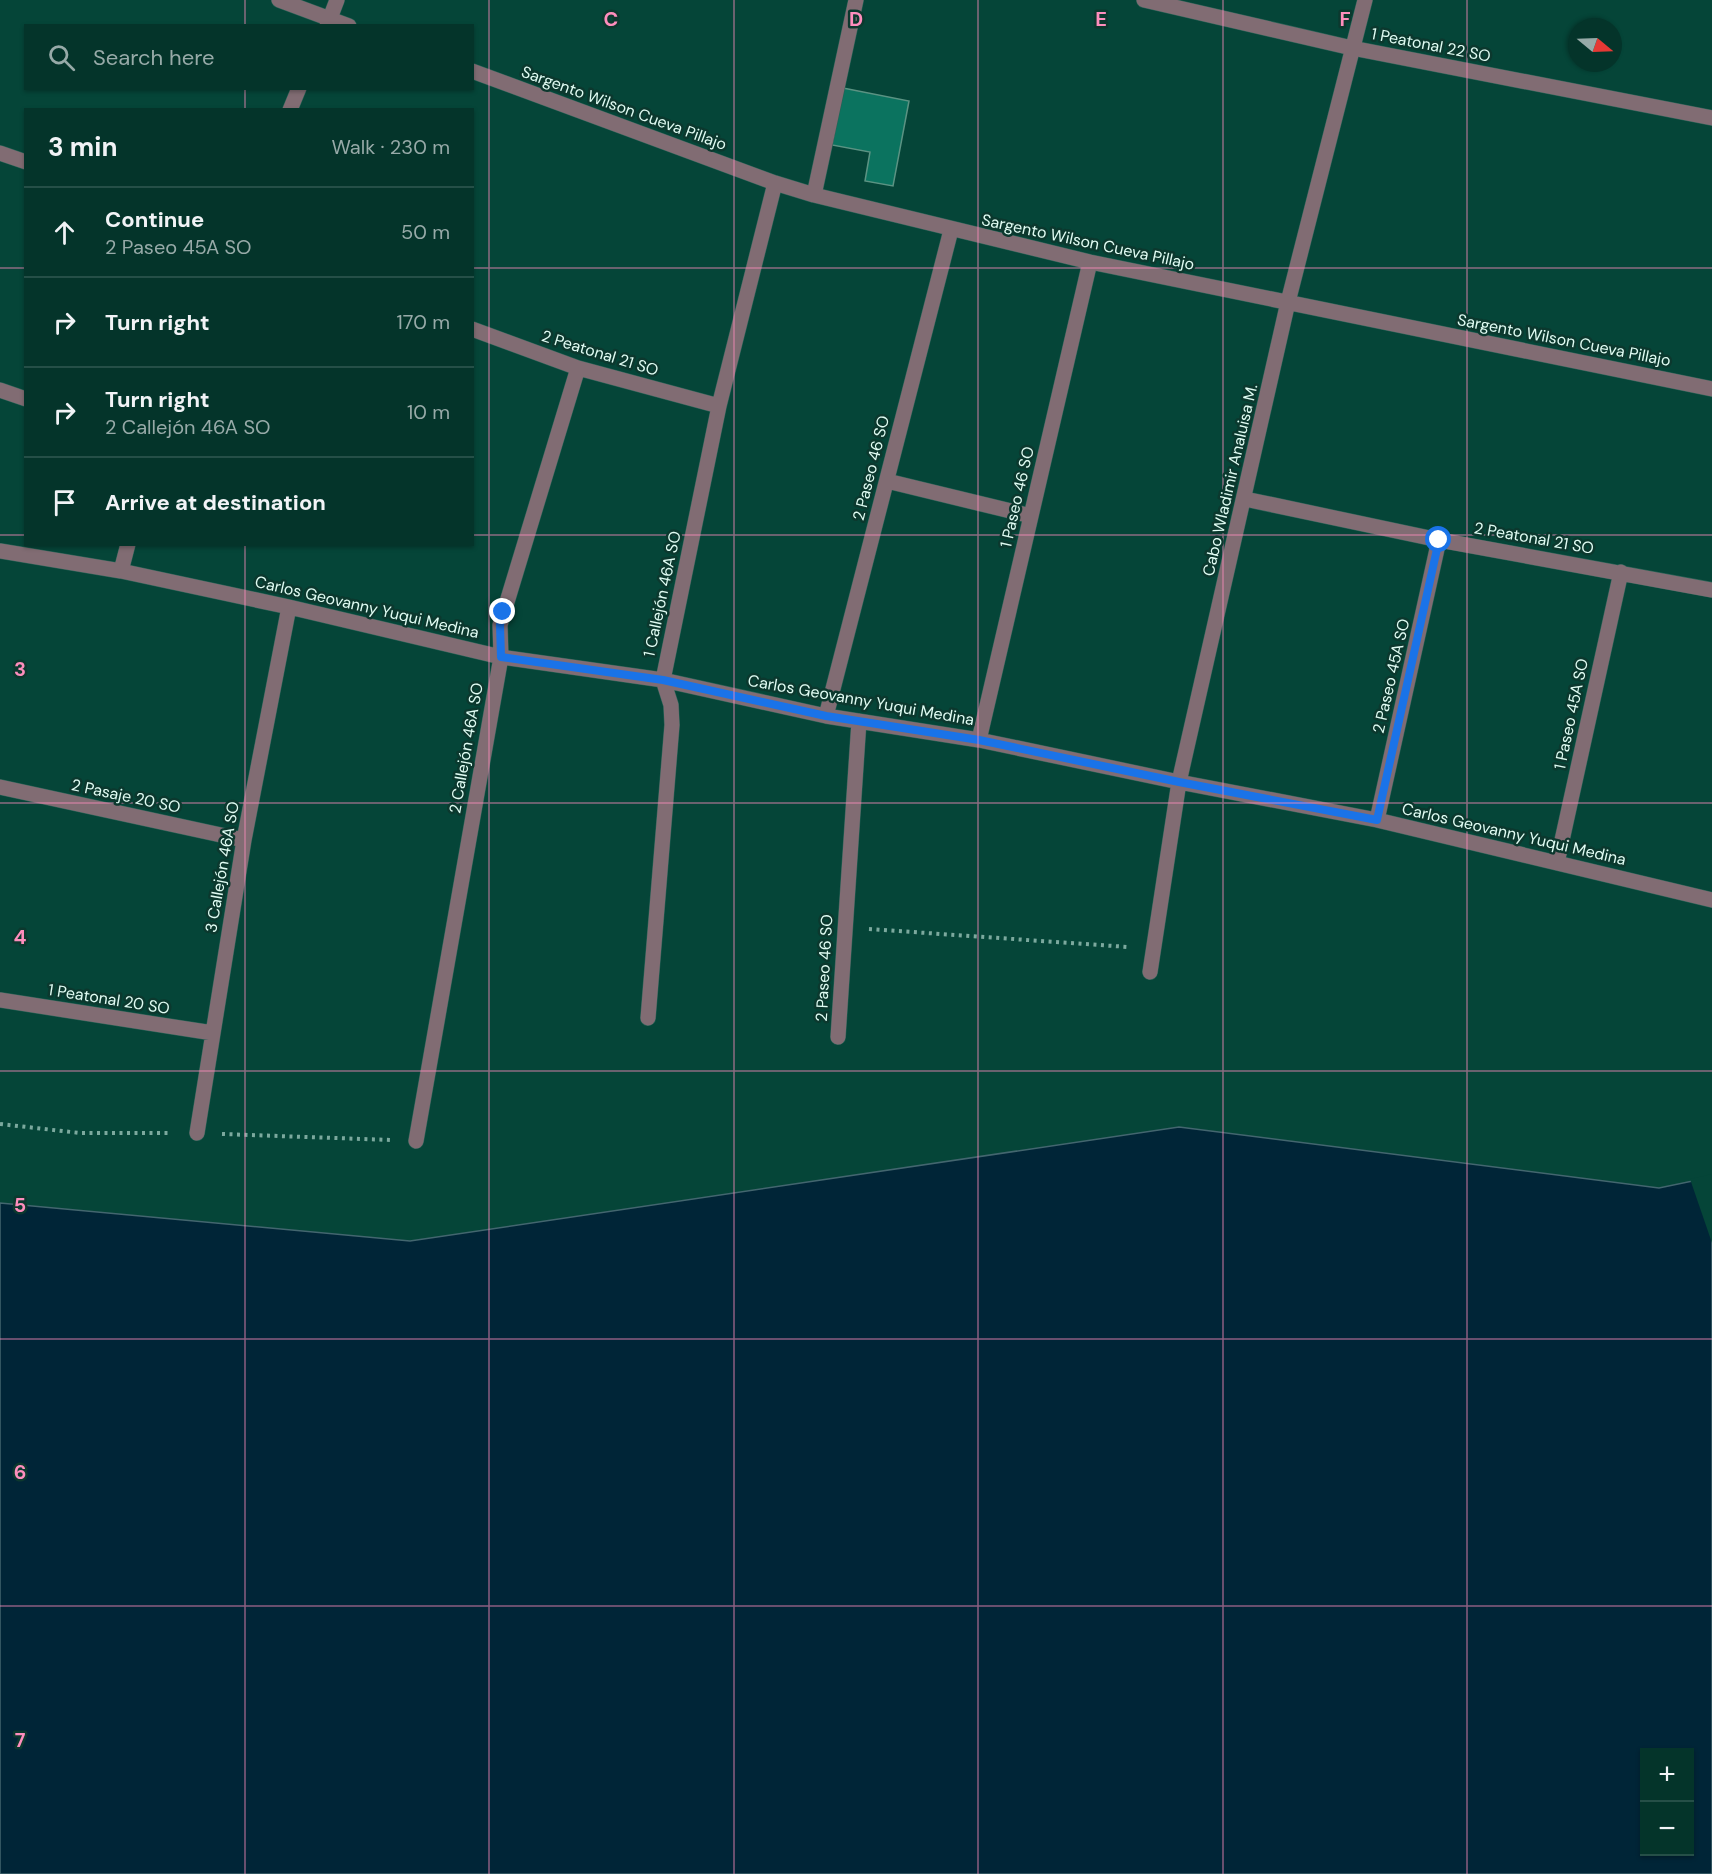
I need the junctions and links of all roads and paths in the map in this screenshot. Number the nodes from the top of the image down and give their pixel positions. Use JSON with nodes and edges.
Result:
{"nodes":[{"id":1,"x":279,"y":0,"type":"edge"},
{"id":2,"x":337,"y":0,"type":"edge"},
{"id":3,"x":856,"y":0,"type":"edge"},
{"id":4,"x":1144,"y":0,"type":"edge"},
{"id":5,"x":1365,"y":0,"type":"edge"},
{"id":6,"x":328,"y":22,"type":"edge"},
{"id":7,"x":1352,"y":48,"type":"junction"},
{"id":8,"x":474,"y":72,"type":"edge"},
{"id":9,"x":298,"y":90,"type":"edge"},
{"id":10,"x":291,"y":108,"type":"edge"},
{"id":11,"x":1712,"y":118,"type":"edge"},
{"id":12,"x":0,"y":153,"type":"edge"},
{"id":13,"x":24,"y":161,"type":"edge"},
{"id":14,"x":775,"y":183,"type":"junction"},
{"id":15,"x":814,"y":195,"type":"junction"},
{"id":16,"x":951,"y":230,"type":"junction"},
{"id":17,"x":1090,"y":262,"type":"junction"},
{"id":18,"x":1288,"y":302,"type":"junction"},
{"id":19,"x":474,"y":330,"type":"edge"},
{"id":20,"x":578,"y":368,"type":"junction"},
{"id":21,"x":1712,"y":389,"type":"edge"},
{"id":22,"x":0,"y":390,"type":"edge"},
{"id":23,"x":24,"y":398,"type":"edge"},
{"id":24,"x":719,"y":406,"type":"junction"},
{"id":25,"x":887,"y":481,"type":"junction"},
{"id":26,"x":1245,"y":499,"type":"junction"},
{"id":27,"x":1031,"y":516,"type":"junction"},
{"id":28,"x":1439,"y":540,"type":"junction"},
{"id":29,"x":128,"y":546,"type":"edge"},
{"id":30,"x":0,"y":551,"type":"edge"},
{"id":31,"x":122,"y":571,"type":"junction"},
{"id":32,"x":1621,"y":572,"type":"junction"},
{"id":33,"x":1712,"y":590,"type":"edge"},
{"id":34,"x":290,"y":607,"type":"junction"},
{"id":35,"x":501,"y":657,"type":"junction"},
{"id":36,"x":663,"y":680,"type":"junction"},
{"id":37,"x":826,"y":716,"type":"junction"},
{"id":38,"x":859,"y":721,"type":"junction"},
{"id":39,"x":979,"y":740,"type":"junction"},
{"id":40,"x":1179,"y":782,"type":"junction"},
{"id":41,"x":0,"y":787,"type":"edge"},
{"id":42,"x":1377,"y":820,"type":"junction"},
{"id":43,"x":244,"y":840,"type":"junction"},
{"id":44,"x":1557,"y":863,"type":"junction"},
{"id":45,"x":1712,"y":900,"type":"edge"},
{"id":46,"x":844,"y":928,"type":"junction"},
{"id":47,"x":1153,"y":949,"type":"junction"},
{"id":48,"x":1150,"y":972,"type":"dead end"},
{"id":49,"x":0,"y":1000,"type":"edge"},
{"id":50,"x":648,"y":1018,"type":"dead end"},
{"id":51,"x":213,"y":1033,"type":"junction"},
{"id":52,"x":838,"y":1037,"type":"dead end"},
{"id":53,"x":197,"y":1133,"type":"dead end"},
{"id":54,"x":416,"y":1141,"type":"dead end"}],
"edges":[{"from":1,"to":6,"type":"street"},
{"from":2,"to":6,"type":"street"},
{"from":3,"to":15,"type":"street"},
{"from":4,"to":7,"type":"street","name":"1 Peatonal 22 SO"},
{"from":5,"to":7,"type":"street","name":"Cabo Wladimir Analuisa M."},
{"from":7,"to":11,"type":"street","name":"1 Peatonal 22 SO"},
{"from":7,"to":18,"type":"street","name":"Cabo Wladimir Analuisa M."},
{"from":8,"to":14,"type":"street","name":"Sargento Wilson Cueva Pillajo"},
{"from":9,"to":10,"type":"street"},
{"from":12,"to":13,"type":"street"},
{"from":14,"to":15,"type":"street","name":"Sargento Wilson Cueva Pillajo"},
{"from":14,"to":24,"type":"street","name":"1 Callejón 46A SO"},
{"from":15,"to":16,"type":"street","name":"Sargento Wilson Cueva Pillajo"},
{"from":16,"to":17,"type":"street","name":"Sargento Wilson Cueva Pillajo"},
{"from":16,"to":25,"type":"street","name":"2 Paseo 46 SO"},
{"from":17,"to":18,"type":"street","name":"Sargento Wilson Cueva Pillajo"},
{"from":17,"to":27,"type":"street","name":"1 Paseo 46 SO"},
{"from":18,"to":21,"type":"street","name":"Sargento Wilson Cueva Pillajo"},
{"from":18,"to":26,"type":"street","name":"Cabo Wladimir Analuisa M."},
{"from":19,"to":20,"type":"street","name":"2 Peatonal 21 SO"},
{"from":20,"to":24,"type":"street","name":"2 Peatonal 21 SO"},
{"from":20,"to":35,"type":"street","name":"2 Callejón 46A SO"},
{"from":22,"to":23,"type":"street"},
{"from":24,"to":36,"type":"street","name":"1 Callejón 46A SO"},
{"from":25,"to":27,"type":"street"},
{"from":25,"to":37,"type":"street","name":"2 Paseo 46 SO"},
{"from":26,"to":28,"type":"street","name":"2 Peatonal 21 SO"},
{"from":26,"to":40,"type":"street","name":"Cabo Wladimir Analuisa M."},
{"from":27,"to":39,"type":"street","name":"1 Paseo 46 SO"},
{"from":28,"to":32,"type":"street","name":"2 Peatonal 21 SO"},
{"from":28,"to":42,"type":"street","name":"2 Paseo 45A SO"},
{"from":29,"to":31,"type":"street"},
{"from":30,"to":31,"type":"street","name":"Carlos Geovanny Yuqui Medina"},
{"from":31,"to":34,"type":"street","name":"Carlos Geovanny Yuqui Medina"},
{"from":32,"to":33,"type":"street","name":"2 Peatonal 21 SO"},
{"from":32,"to":44,"type":"street","name":"1 Paseo 45A SO"},
{"from":34,"to":35,"type":"street","name":"Carlos Geovanny Yuqui Medina"},
{"from":34,"to":43,"type":"street","name":"3 Callejón 46A SO"},
{"from":35,"to":36,"type":"street","name":"Carlos Geovanny Yuqui Medina"},
{"from":35,"to":54,"type":"street","name":"2 Callejón 46A SO"},
{"from":36,"to":37,"type":"street","name":"Carlos Geovanny Yuqui Medina"},
{"from":36,"to":50,"type":"street","name":"1 Callejón 46A SO"},
{"from":37,"to":38,"type":"street","name":"Carlos Geovanny Yuqui Medina"},
{"from":38,"to":39,"type":"street","name":"Carlos Geovanny Yuqui Medina"},
{"from":38,"to":46,"type":"street","name":"2 Paseo 46 SO"},
{"from":39,"to":40,"type":"street","name":"Carlos Geovanny Yuqui Medina"},
{"from":40,"to":42,"type":"street","name":"Carlos Geovanny Yuqui Medina"},
{"from":40,"to":47,"type":"street","name":"Cabo Wladimir Analuisa M."},
{"from":41,"to":43,"type":"street","name":"2 Pasaje 20 SO"},
{"from":42,"to":44,"type":"street","name":"Carlos Geovanny Yuqui Medina"},
{"from":43,"to":51,"type":"street","name":"3 Callejón 46A SO"},
{"from":44,"to":45,"type":"street","name":"Carlos Geovanny Yuqui Medina"},
{"from":46,"to":47,"type":"path"},
{"from":46,"to":52,"type":"street","name":"2 Paseo 46 SO"},
{"from":47,"to":48,"type":"street","name":"Cabo Wladimir Analuisa M."},
{"from":49,"to":51,"type":"street","name":"1 Peatonal 20 SO"},
{"from":51,"to":53,"type":"street","name":"3 Callejón 46A SO"}]}
